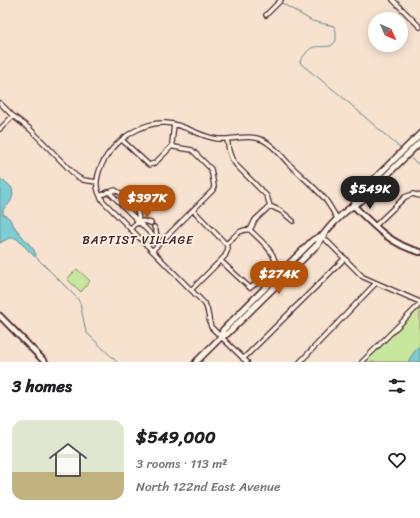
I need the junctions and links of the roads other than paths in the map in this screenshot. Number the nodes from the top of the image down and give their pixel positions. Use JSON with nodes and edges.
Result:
{"nodes":[{"id":1,"x":281,"y":0,"type":"edge"},
{"id":2,"x":393,"y":0,"type":"edge"},
{"id":3,"x":266,"y":15,"type":"dead end"},
{"id":4,"x":420,"y":27,"type":"edge"},
{"id":5,"x":0,"y":103,"type":"edge"},
{"id":6,"x":13,"y":116,"type":"junction"},
{"id":7,"x":174,"y":124,"type":"junction"},
{"id":8,"x":0,"y":129,"type":"edge"},
{"id":9,"x":420,"y":134,"type":"edge"},
{"id":10,"x":227,"y":139,"type":"junction"},
{"id":11,"x":122,"y":140,"type":"junction"},
{"id":12,"x":420,"y":142,"type":"edge"},
{"id":13,"x":173,"y":145,"type":"junction"},
{"id":14,"x":97,"y":182,"type":"junction"},
{"id":15,"x":108,"y":192,"type":"junction"},
{"id":16,"x":122,"y":194,"type":"dead end"},
{"id":17,"x":100,"y":196,"type":"junction"},
{"id":18,"x":420,"y":196,"type":"edge"},
{"id":19,"x":126,"y":198,"type":"dead end"},
{"id":20,"x":353,"y":205,"type":"junction"},
{"id":21,"x":270,"y":206,"type":"junction"},
{"id":22,"x":193,"y":210,"type":"junction"},
{"id":23,"x":338,"y":220,"type":"junction"},
{"id":24,"x":293,"y":221,"type":"dead end"},
{"id":25,"x":138,"y":223,"type":"junction"},
{"id":26,"x":151,"y":224,"type":"dead end"},
{"id":27,"x":375,"y":226,"type":"junction"},
{"id":28,"x":154,"y":227,"type":"dead end"},
{"id":29,"x":130,"y":229,"type":"junction"},
{"id":30,"x":250,"y":230,"type":"junction"},
{"id":31,"x":322,"y":236,"type":"junction"},
{"id":32,"x":156,"y":239,"type":"junction"},
{"id":33,"x":160,"y":243,"type":"junction"},
{"id":34,"x":226,"y":244,"type":"junction"},
{"id":35,"x":152,"y":251,"type":"junction"},
{"id":36,"x":420,"y":252,"type":"edge"},
{"id":37,"x":344,"y":258,"type":"junction"},
{"id":38,"x":221,"y":261,"type":"junction"},
{"id":39,"x":376,"y":283,"type":"junction"},
{"id":40,"x":191,"y":290,"type":"junction"},
{"id":41,"x":420,"y":303,"type":"edge"},
{"id":42,"x":0,"y":316,"type":"edge"},
{"id":43,"x":221,"y":336,"type":"junction"},
{"id":44,"x":243,"y":359,"type":"junction"},
{"id":45,"x":45,"y":362,"type":"edge"},
{"id":46,"x":196,"y":362,"type":"edge"},
{"id":47,"x":246,"y":362,"type":"edge"},
{"id":48,"x":300,"y":362,"type":"edge"},
{"id":49,"x":362,"y":362,"type":"edge"}],
"edges":[{"from":1,"to":3,"type":"street"},
{"from":2,"to":4,"type":"street"},
{"from":5,"to":6,"type":"street"},
{"from":6,"to":8,"type":"street"},
{"from":6,"to":14,"type":"street"},
{"from":7,"to":10,"type":"street"},
{"from":7,"to":11,"type":"street"},
{"from":7,"to":13,"type":"street"},
{"from":9,"to":20,"type":"main road"},
{"from":10,"to":21,"type":"street"},
{"from":10,"to":23,"type":"street"},
{"from":11,"to":13,"type":"street"},
{"from":11,"to":14,"type":"street"},
{"from":12,"to":20,"type":"main road"},
{"from":13,"to":22,"type":"street"},
{"from":14,"to":17,"type":"street"},
{"from":15,"to":16,"type":"street"},
{"from":15,"to":17,"type":"street"},
{"from":15,"to":25,"type":"street"},
{"from":17,"to":29,"type":"street"},
{"from":18,"to":27,"type":"street"},
{"from":19,"to":25,"type":"street"},
{"from":20,"to":23,"type":"main road"},
{"from":20,"to":27,"type":"street"},
{"from":21,"to":24,"type":"street"},
{"from":21,"to":30,"type":"street"},
{"from":22,"to":33,"type":"street"},
{"from":22,"to":34,"type":"street"},
{"from":23,"to":31,"type":"main road"},
{"from":25,"to":26,"type":"street"},
{"from":25,"to":29,"type":"street"},
{"from":25,"to":32,"type":"street"},
{"from":27,"to":36,"type":"street"},
{"from":28,"to":32,"type":"street"},
{"from":29,"to":35,"type":"street"},
{"from":30,"to":34,"type":"street"},
{"from":30,"to":38,"type":"street"},
{"from":31,"to":37,"type":"street"},
{"from":31,"to":43,"type":"main road"},
{"from":32,"to":33,"type":"street"},
{"from":33,"to":35,"type":"street"},
{"from":34,"to":38,"type":"street"},
{"from":35,"to":40,"type":"street"},
{"from":37,"to":39,"type":"street"},
{"from":37,"to":44,"type":"street"},
{"from":38,"to":40,"type":"street"},
{"from":39,"to":41,"type":"street"},
{"from":39,"to":48,"type":"street"},
{"from":40,"to":43,"type":"street"},
{"from":41,"to":49,"type":"street"},
{"from":42,"to":45,"type":"street"},
{"from":43,"to":44,"type":"street"},
{"from":43,"to":46,"type":"main road"},
{"from":44,"to":47,"type":"street"}]}
